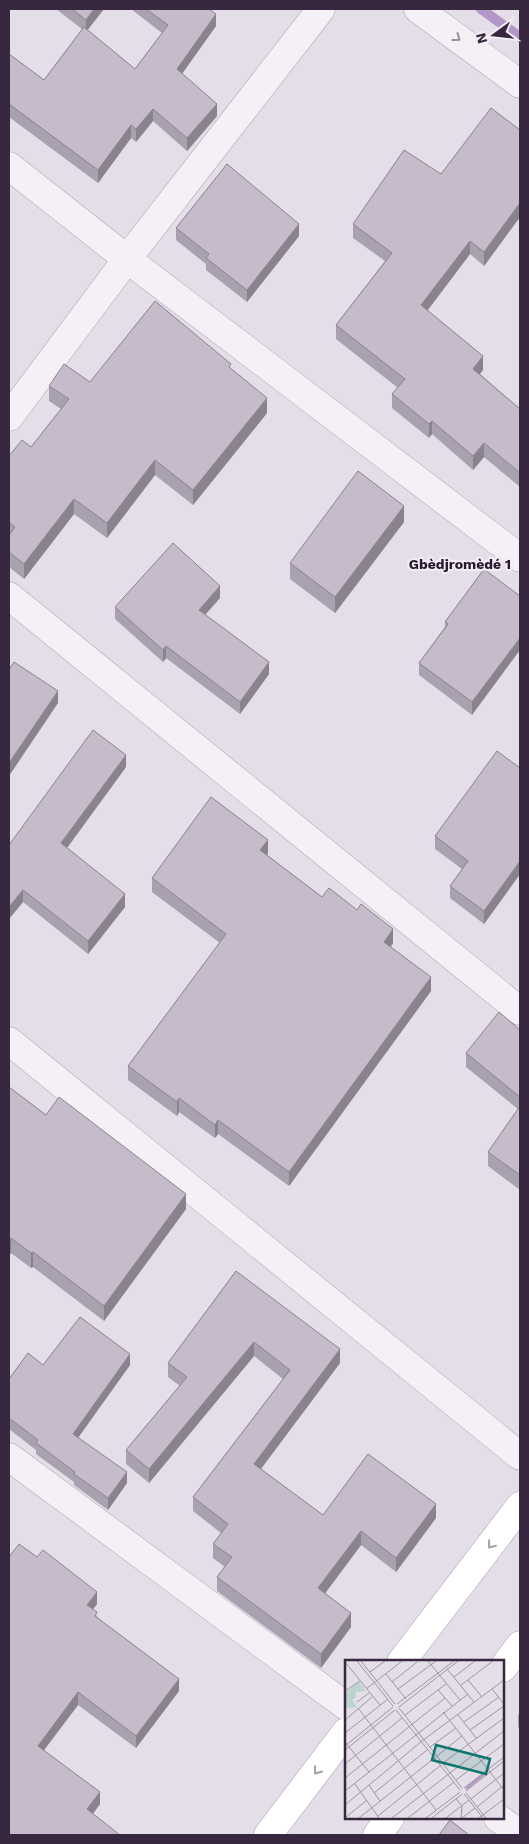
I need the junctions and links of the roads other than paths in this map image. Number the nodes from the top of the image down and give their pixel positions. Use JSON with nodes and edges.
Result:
{"nodes":[{"id":1,"x":321,"y":9,"type":"edge"},
{"id":2,"x":418,"y":9,"type":"edge"},
{"id":3,"x":520,"y":84,"type":"edge"},
{"id":4,"x":9,"y":166,"type":"edge"},
{"id":5,"x":127,"y":259,"type":"junction"},
{"id":6,"x":9,"y":416,"type":"edge"},
{"id":7,"x":520,"y":558,"type":"edge"},
{"id":8,"x":9,"y":596,"type":"edge"},
{"id":9,"x":520,"y":1010,"type":"edge"},
{"id":10,"x":9,"y":1041,"type":"edge"},
{"id":11,"x":520,"y":1456,"type":"edge"},
{"id":12,"x":9,"y":1457,"type":"edge"},
{"id":13,"x":520,"y":1506,"type":"edge"},
{"id":14,"x":520,"y":1645,"type":"edge"},
{"id":15,"x":403,"y":1660,"type":"edge"},
{"id":16,"x":504,"y":1667,"type":"edge"},
{"id":17,"x":345,"y":1705,"type":"edge"},
{"id":18,"x":345,"y":1733,"type":"edge"},
{"id":19,"x":389,"y":1819,"type":"edge"},
{"id":20,"x":499,"y":1819,"type":"edge"},
{"id":21,"x":520,"y":1834,"type":"edge"},
{"id":22,"x":268,"y":1835,"type":"edge"},
{"id":23,"x":377,"y":1835,"type":"edge"}],
"edges":[{"from":1,"to":5,"type":"street"},
{"from":2,"to":3,"type":"street","one_way":true},
{"from":4,"to":5,"type":"street"},
{"from":5,"to":6,"type":"street"},
{"from":5,"to":7,"type":"street"},
{"from":8,"to":9,"type":"street"},
{"from":10,"to":11,"type":"street"},
{"from":12,"to":17,"type":"street"},
{"from":13,"to":15,"type":"main road","one_way":true},
{"from":14,"to":16,"type":"main road"},
{"from":18,"to":22,"type":"main road","one_way":true},
{"from":19,"to":23,"type":"main road"},
{"from":20,"to":21,"type":"street"}]}
